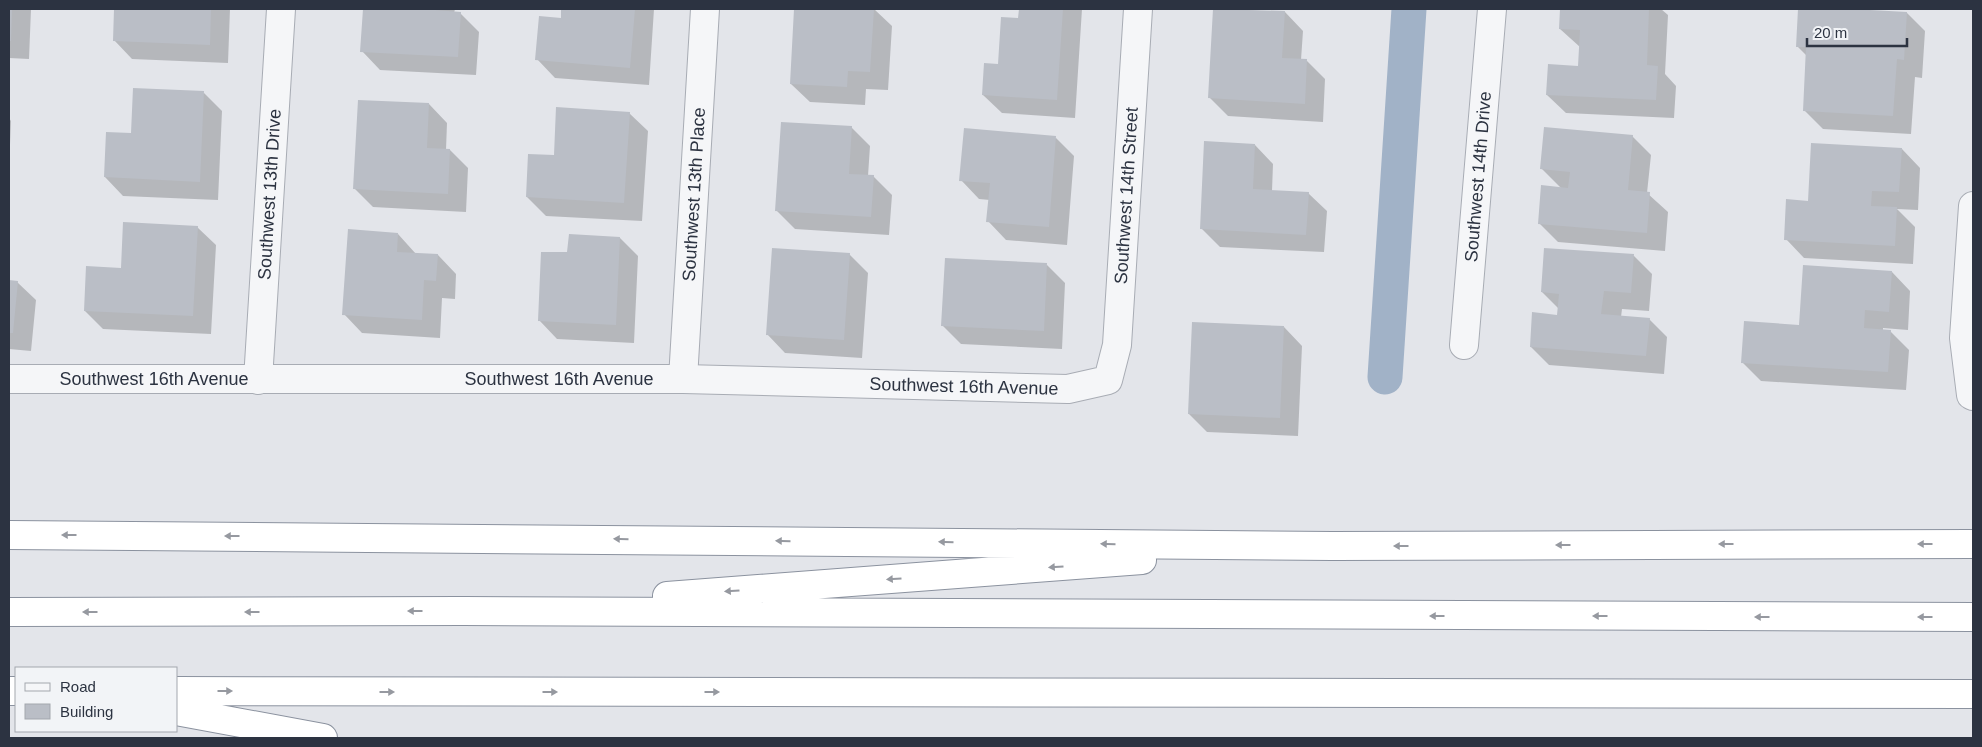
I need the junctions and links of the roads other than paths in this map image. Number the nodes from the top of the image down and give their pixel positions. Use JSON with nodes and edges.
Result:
{"nodes":[{"id":1,"x":281,"y":9,"type":"edge"},
{"id":2,"x":705,"y":9,"type":"edge"},
{"id":3,"x":1138,"y":9,"type":"edge"},
{"id":4,"x":1492,"y":9,"type":"edge"},
{"id":5,"x":1973,"y":206,"type":"edge"},
{"id":6,"x":1464,"y":345,"type":"dead end"},
{"id":7,"x":682,"y":379,"type":"junction"},
{"id":8,"x":9,"y":380,"type":"edge"},
{"id":9,"x":258,"y":380,"type":"junction"},
{"id":10,"x":1108,"y":380,"type":"joint"},
{"id":11,"x":1972,"y":395,"type":"edge"},
{"id":12,"x":9,"y":535,"type":"edge"},
{"id":13,"x":1973,"y":544,"type":"edge"},
{"id":14,"x":1332,"y":546,"type":"junction"},
{"id":15,"x":463,"y":611,"type":"junction"},
{"id":16,"x":9,"y":612,"type":"edge"},
{"id":17,"x":1973,"y":617,"type":"edge"},
{"id":18,"x":178,"y":691,"type":"edge"},
{"id":19,"x":1973,"y":694,"type":"edge"},
{"id":20,"x":178,"y":711,"type":"edge"},
{"id":21,"x":323,"y":738,"type":"edge"}],
"edges":[{"from":1,"to":9,"type":"street","name":"Southwest 13th Drive"},
{"from":2,"to":7,"type":"street","name":"Southwest 13th Place"},
{"from":3,"to":10,"type":"street","name":"Southwest 14th Street"},
{"from":4,"to":6,"type":"street","name":"Southwest 14th Drive"},
{"from":5,"to":11,"type":"street"},
{"from":7,"to":9,"type":"street","name":"Southwest 16th Avenue"},
{"from":7,"to":10,"type":"street","name":"Southwest 16th Avenue"},
{"from":8,"to":9,"type":"street","name":"Southwest 16th Avenue"},
{"from":14,"to":12,"type":"highway","one_way":true},
{"from":13,"to":14,"type":"highway","one_way":true},
{"from":14,"to":15,"type":"highway","one_way":true},
{"from":15,"to":16,"type":"highway","one_way":true},
{"from":17,"to":15,"type":"highway","one_way":true},
{"from":18,"to":19,"type":"highway","one_way":true},
{"from":20,"to":21,"type":"highway"}]}
